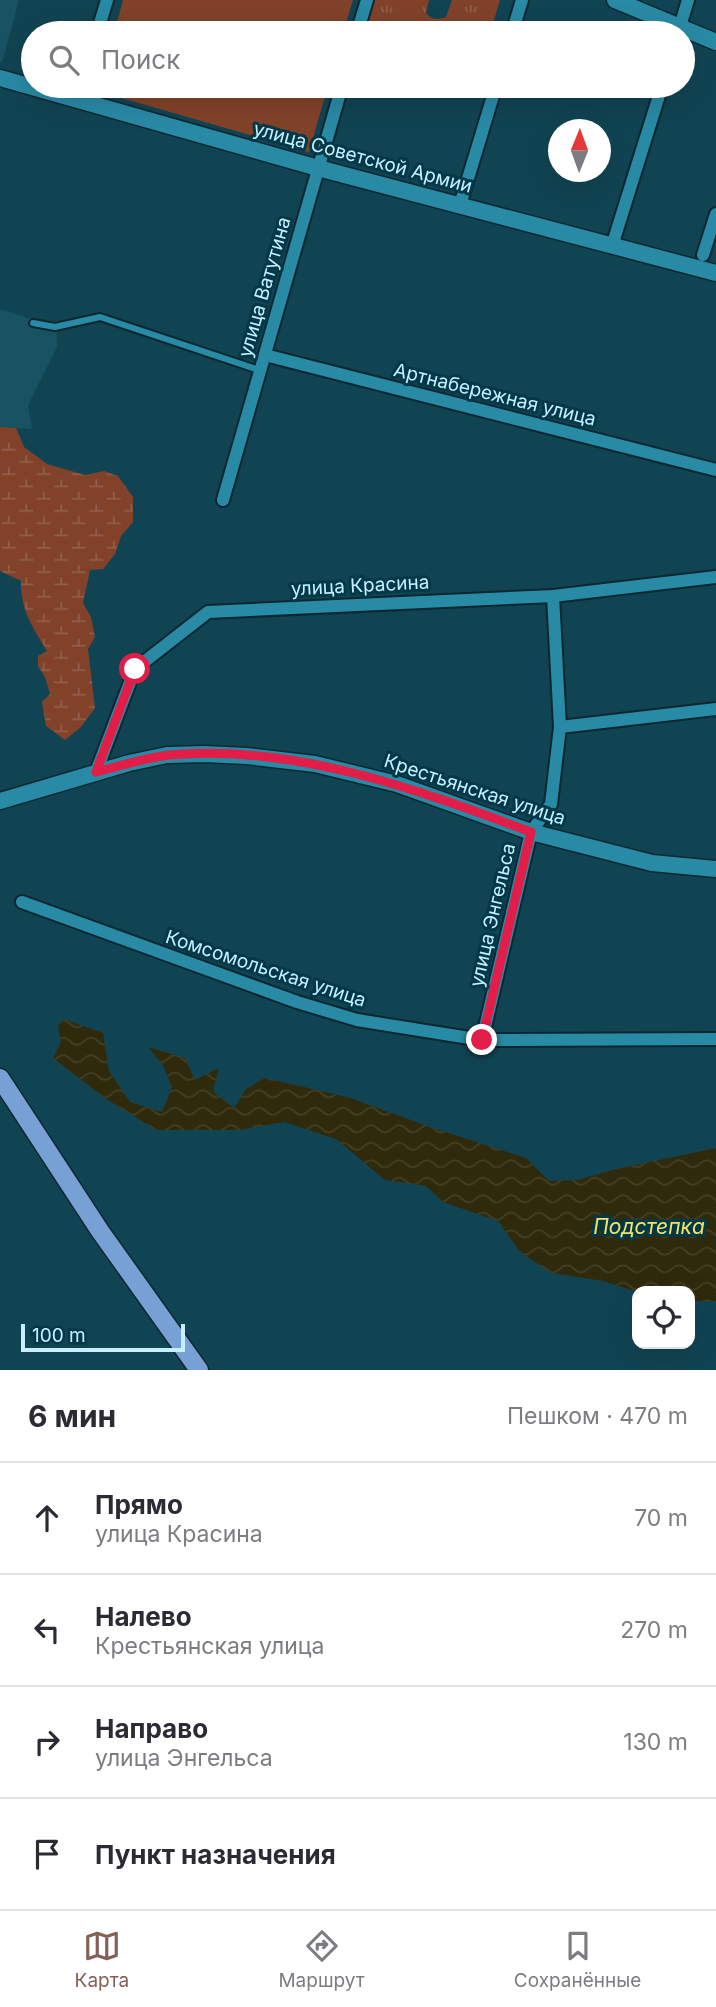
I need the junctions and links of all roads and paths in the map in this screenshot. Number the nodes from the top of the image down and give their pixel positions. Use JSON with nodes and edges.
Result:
{"nodes":[{"id":1,"x":107,"y":0,"type":"edge"},
{"id":2,"x":367,"y":0,"type":"edge"},
{"id":3,"x":522,"y":0,"type":"edge"},
{"id":4,"x":615,"y":0,"type":"edge"},
{"id":5,"x":688,"y":0,"type":"edge"},
{"id":6,"x":101,"y":21,"type":"edge"},
{"id":7,"x":361,"y":21,"type":"edge"},
{"id":8,"x":516,"y":21,"type":"edge"},
{"id":9,"x":660,"y":21,"type":"edge"},
{"id":10,"x":682,"y":21,"type":"edge"},
{"id":11,"x":695,"y":35,"type":"edge"},
{"id":12,"x":716,"y":42,"type":"edge"},
{"id":13,"x":0,"y":78,"type":"edge"},
{"id":14,"x":21,"y":82,"type":"edge"},
{"id":15,"x":98,"y":98,"type":"edge"},
{"id":16,"x":338,"y":98,"type":"edge"},
{"id":17,"x":492,"y":98,"type":"edge"},
{"id":18,"x":658,"y":98,"type":"edge"},
{"id":19,"x":318,"y":168,"type":"junction"},
{"id":20,"x":460,"y":205,"type":"junction"},
{"id":21,"x":716,"y":214,"type":"edge"},
{"id":22,"x":612,"y":246,"type":"junction"},
{"id":23,"x":703,"y":255,"type":"dead end"},
{"id":24,"x":716,"y":272,"type":"edge"},
{"id":25,"x":33,"y":323,"type":"dead end"},
{"id":26,"x":265,"y":355,"type":"junction"},
{"id":27,"x":260,"y":370,"type":"junction"},
{"id":28,"x":716,"y":470,"type":"edge"},
{"id":29,"x":223,"y":500,"type":"dead end"},
{"id":30,"x":716,"y":577,"type":"edge"},
{"id":31,"x":552,"y":596,"type":"junction"},
{"id":32,"x":716,"y":709,"type":"edge"},
{"id":33,"x":560,"y":727,"type":"junction"},
{"id":34,"x":96,"y":772,"type":"junction"},
{"id":35,"x":0,"y":801,"type":"edge"},
{"id":36,"x":531,"y":832,"type":"junction"},
{"id":37,"x":716,"y":869,"type":"edge"},
{"id":38,"x":22,"y":902,"type":"dead end"},
{"id":39,"x":716,"y":1039,"type":"edge"},
{"id":40,"x":482,"y":1040,"type":"junction"},
{"id":41,"x":0,"y":1078,"type":"edge"},
{"id":42,"x":199,"y":1370,"type":"edge"}],
"edges":[{"from":1,"to":6,"type":"street"},
{"from":2,"to":7,"type":"street"},
{"from":3,"to":8,"type":"street"},
{"from":4,"to":9,"type":"street"},
{"from":5,"to":10,"type":"street"},
{"from":11,"to":12,"type":"street"},
{"from":13,"to":14,"type":"street","name":"улица Советской Армии"},
{"from":15,"to":19,"type":"street","name":"улица Советской Армии"},
{"from":16,"to":19,"type":"street","name":"улица Ватутина"},
{"from":17,"to":20,"type":"street"},
{"from":18,"to":22,"type":"street"},
{"from":19,"to":20,"type":"street","name":"улица Советской Армии"},
{"from":19,"to":26,"type":"street","name":"улица Ватутина"},
{"from":20,"to":22,"type":"street","name":"улица Советской Армии"},
{"from":21,"to":23,"type":"street"},
{"from":22,"to":24,"type":"street","name":"улица Советской Армии"},
{"from":25,"to":27,"type":"lane"},
{"from":26,"to":27,"type":"street","name":"улица Ватутина"},
{"from":26,"to":28,"type":"street","name":"Артнабережная улица"},
{"from":27,"to":29,"type":"street","name":"улица Ватутина"},
{"from":30,"to":31,"type":"street","name":"улица Красина"},
{"from":31,"to":33,"type":"street","name":"улица Энгельса"},
{"from":31,"to":34,"type":"street","name":"улица Красина"},
{"from":32,"to":33,"type":"street"},
{"from":33,"to":36,"type":"street","name":"улица Энгельса"},
{"from":34,"to":35,"type":"street","name":"Крестьянская улица"},
{"from":34,"to":36,"type":"street","name":"Крестьянская улица"},
{"from":36,"to":37,"type":"street","name":"Крестьянская улица"},
{"from":36,"to":40,"type":"street","name":"улица Энгельса"},
{"from":38,"to":40,"type":"street","name":"Комсомольская улица"},
{"from":39,"to":40,"type":"street","name":"Комсомольская улица"},
{"from":41,"to":42,"type":"main road"}]}
